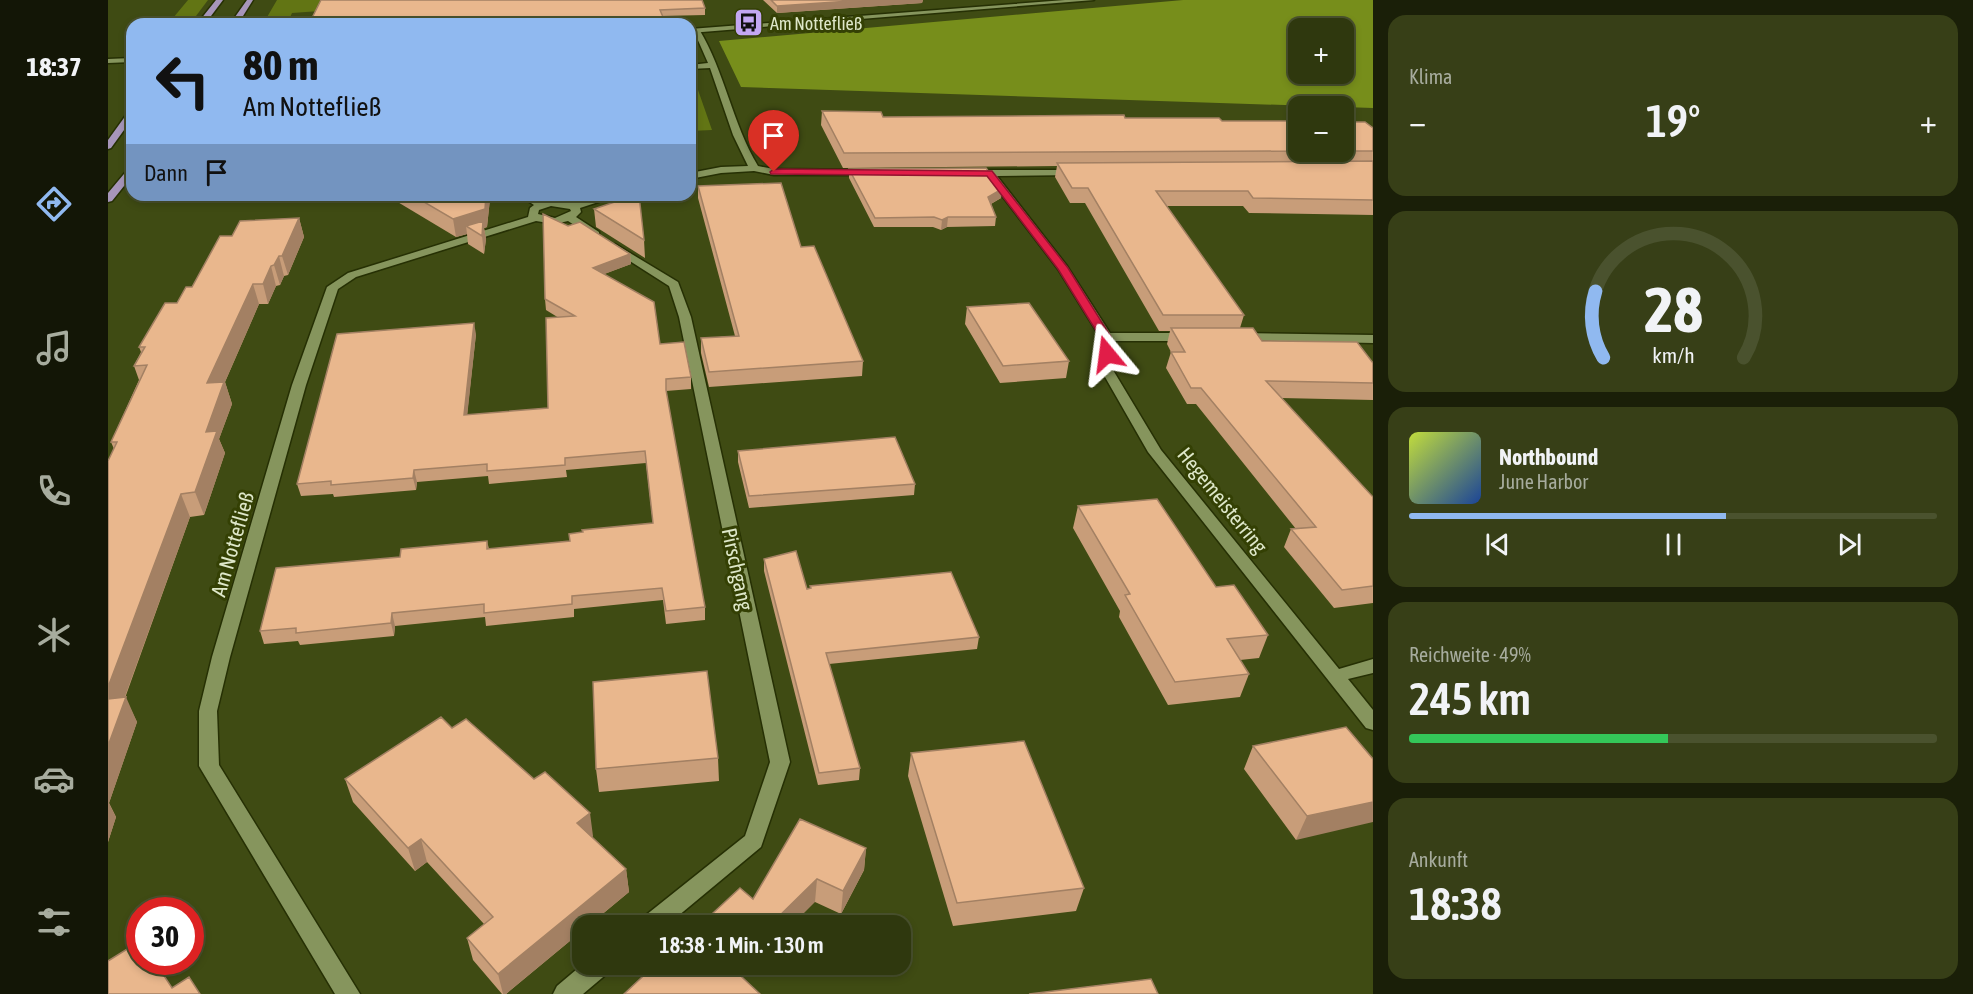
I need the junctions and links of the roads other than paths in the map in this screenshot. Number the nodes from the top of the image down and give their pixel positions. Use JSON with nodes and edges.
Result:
{"nodes":[{"id":1,"x":220,"y":0,"type":"edge"},
{"id":2,"x":250,"y":0,"type":"edge"},
{"id":3,"x":1091,"y":0,"type":"edge"},
{"id":4,"x":206,"y":18,"type":"edge"},
{"id":5,"x":238,"y":18,"type":"edge"},
{"id":6,"x":696,"y":31,"type":"edge"},
{"id":7,"x":696,"y":36,"type":"edge"},
{"id":8,"x":126,"y":60,"type":"edge"},
{"id":9,"x":108,"y":61,"type":"edge"},
{"id":10,"x":713,"y":65,"type":"junction"},
{"id":11,"x":696,"y":66,"type":"edge"},
{"id":12,"x":126,"y":121,"type":"edge"},
{"id":13,"x":108,"y":146,"type":"edge"},
{"id":14,"x":754,"y":168,"type":"junction"},
{"id":15,"x":1085,"y":172,"type":"edge"},
{"id":16,"x":876,"y":173,"type":"edge"},
{"id":17,"x":955,"y":173,"type":"edge"},
{"id":18,"x":989,"y":173,"type":"junction"},
{"id":19,"x":696,"y":175,"type":"edge"},
{"id":20,"x":126,"y":177,"type":"edge"},
{"id":21,"x":108,"y":199,"type":"edge"},
{"id":22,"x":529,"y":201,"type":"edge"},
{"id":23,"x":600,"y":201,"type":"edge"},
{"id":24,"x":538,"y":211,"type":"junction"},
{"id":25,"x":572,"y":212,"type":"junction"},
{"id":26,"x":1106,"y":337,"type":"junction"},
{"id":27,"x":1198,"y":337,"type":"edge"},
{"id":28,"x":1222,"y":337,"type":"edge"},
{"id":29,"x":1373,"y":339,"type":"edge"},
{"id":30,"x":1373,"y":666,"type":"edge"},
{"id":31,"x":1337,"y":676,"type":"junction"},
{"id":32,"x":1373,"y":723,"type":"edge"},
{"id":33,"x":663,"y":915,"type":"edge"},
{"id":34,"x":588,"y":975,"type":"edge"},
{"id":35,"x":348,"y":994,"type":"edge"},
{"id":36,"x":565,"y":994,"type":"edge"}],
"edges":[{"from":1,"to":4,"type":"main road"},
{"from":2,"to":5,"type":"main road"},
{"from":3,"to":6,"type":"street"},
{"from":7,"to":10,"type":"street"},
{"from":8,"to":9,"type":"street"},
{"from":10,"to":11,"type":"street"},
{"from":10,"to":14,"type":"street"},
{"from":12,"to":13,"type":"main road"},
{"from":14,"to":16,"type":"street"},
{"from":14,"to":19,"type":"street"},
{"from":15,"to":18,"type":"street"},
{"from":17,"to":18,"type":"street"},
{"from":18,"to":26,"type":"street"},
{"from":20,"to":21,"type":"main road"},
{"from":22,"to":24,"type":"street"},
{"from":23,"to":25,"type":"street","name":"Am Nottefließ"},
{"from":24,"to":25,"type":"street","name":"Am Nottefließ"},
{"from":24,"to":25,"type":"street","name":"Am Nottefließ"},
{"from":24,"to":35,"type":"street","name":"Am Nottefließ"},
{"from":25,"to":33,"type":"street","name":"Pirschgang"},
{"from":26,"to":27,"type":"street"},
{"from":26,"to":31,"type":"street","name":"Hegemeisterring"},
{"from":28,"to":29,"type":"street"},
{"from":30,"to":31,"type":"street"},
{"from":31,"to":32,"type":"street","name":"Hegemeisterring"},
{"from":34,"to":36,"type":"street"}]}
